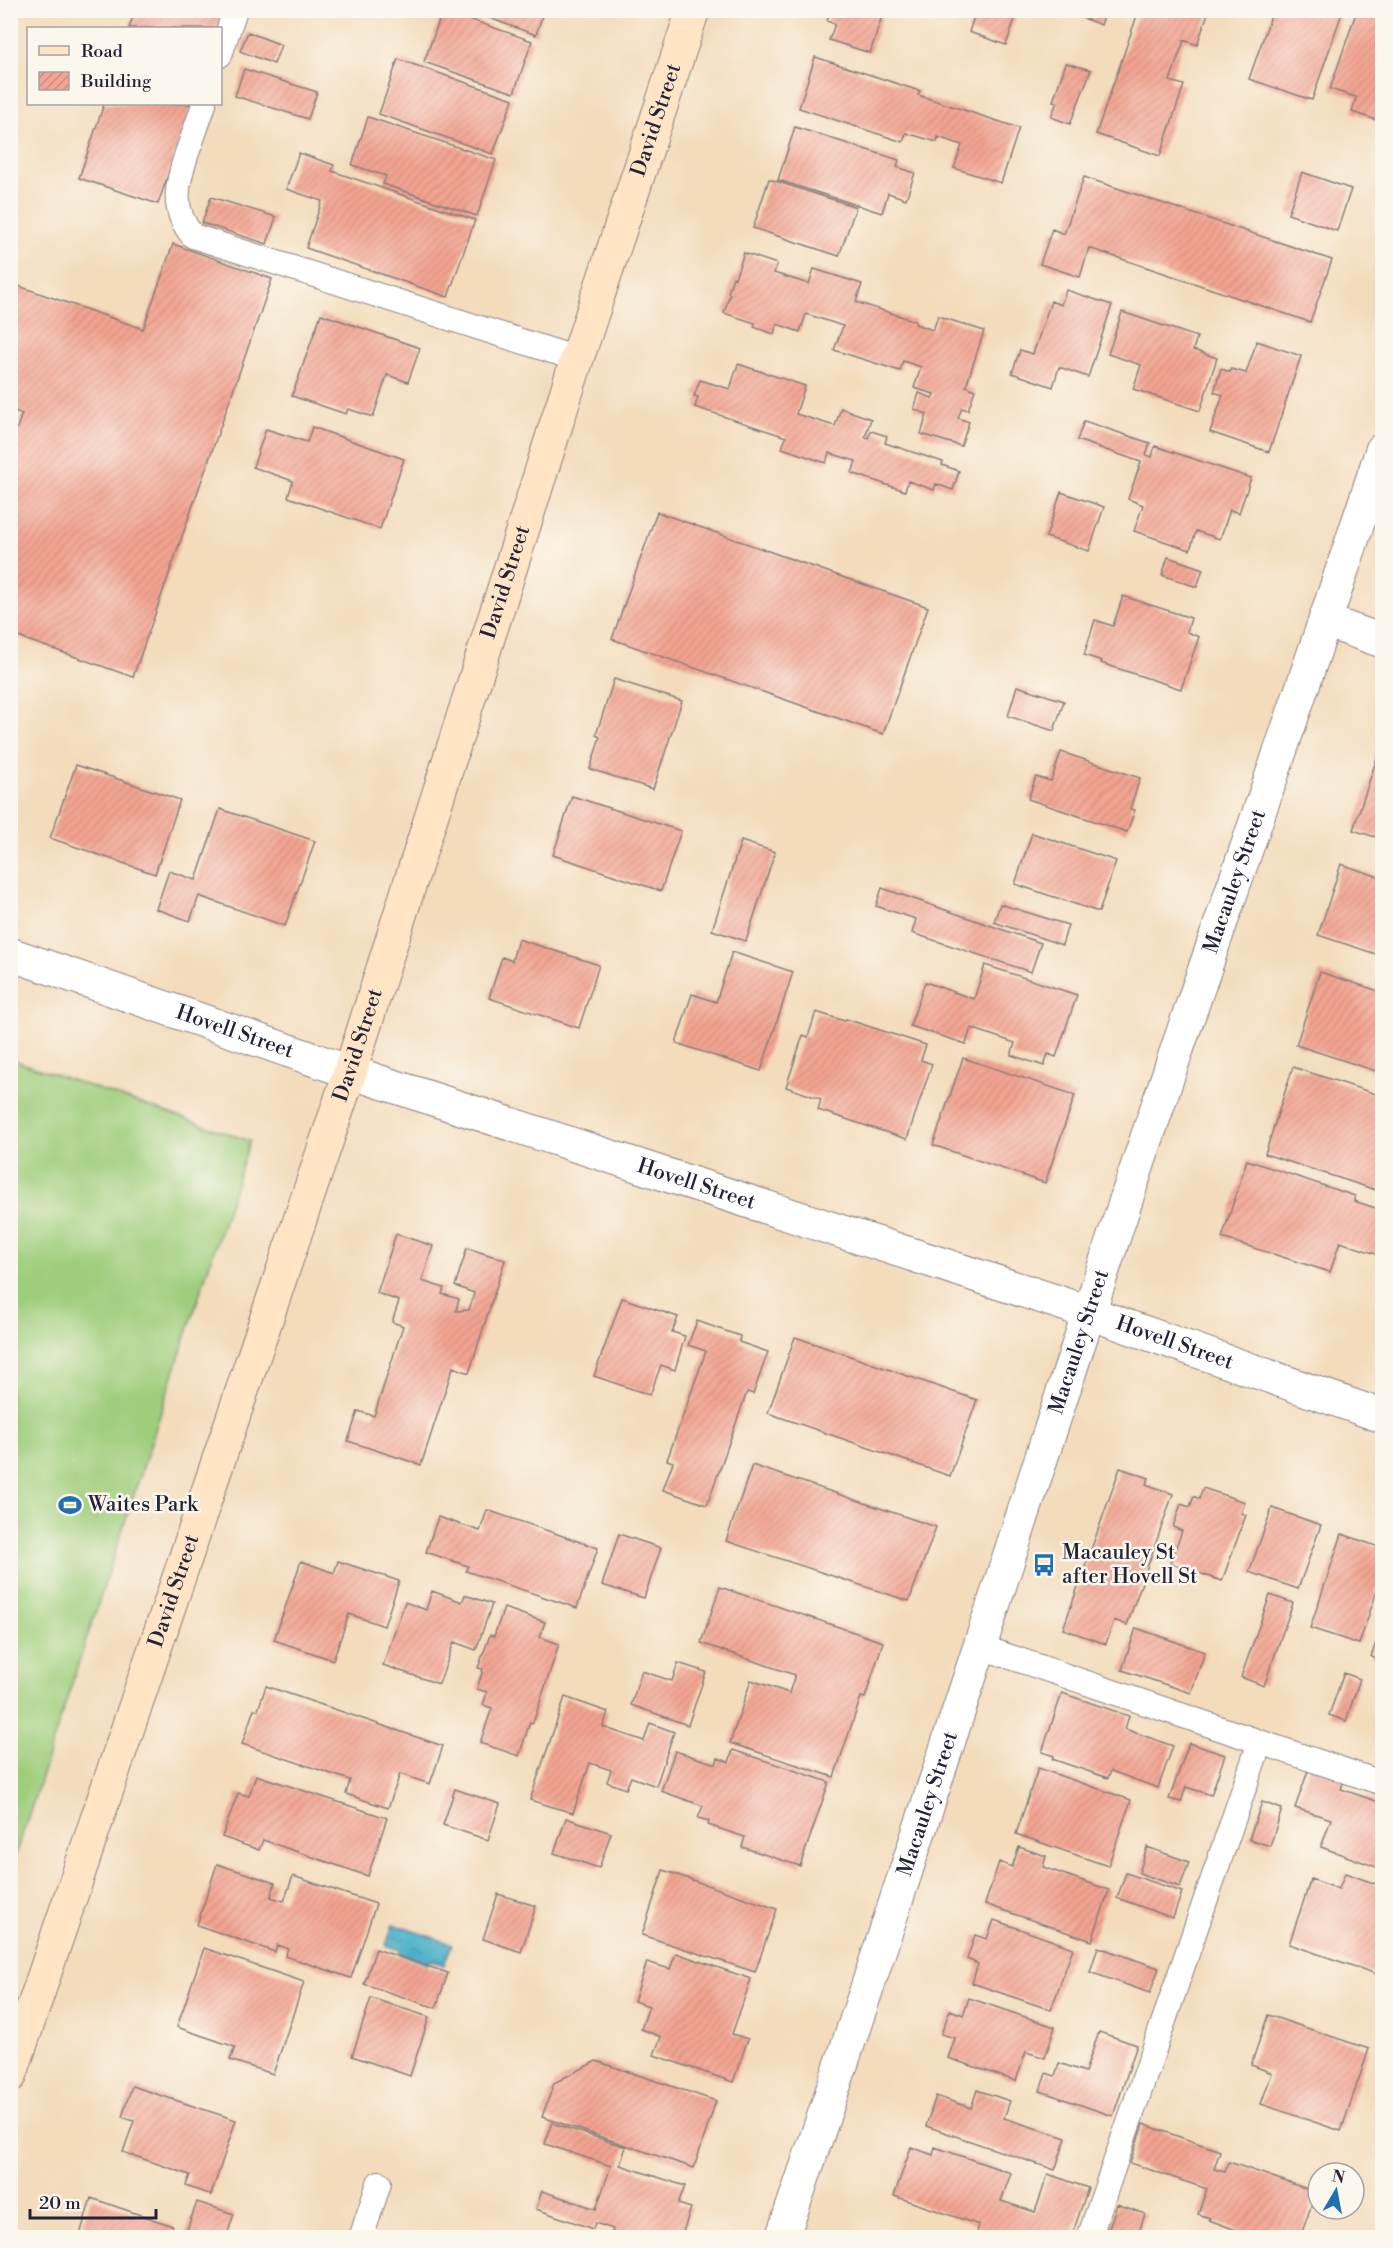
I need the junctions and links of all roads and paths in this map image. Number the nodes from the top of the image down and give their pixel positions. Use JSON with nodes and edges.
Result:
{"nodes":[{"id":1,"x":235,"y":10,"type":"edge"},
{"id":2,"x":693,"y":10,"type":"edge"},
{"id":3,"x":222,"y":49,"type":"edge"},
{"id":4,"x":204,"y":105,"type":"edge"},
{"id":5,"x":577,"y":359,"type":"junction"},
{"id":6,"x":1383,"y":450,"type":"edge"},
{"id":7,"x":1326,"y":621,"type":"junction"},
{"id":8,"x":1383,"y":641,"type":"edge"},
{"id":9,"x":10,"y":954,"type":"edge"},
{"id":10,"x":350,"y":1072,"type":"junction"},
{"id":11,"x":1090,"y":1313,"type":"junction"},
{"id":12,"x":1383,"y":1416,"type":"edge"},
{"id":13,"x":981,"y":1647,"type":"junction"},
{"id":14,"x":1260,"y":1743,"type":"junction"},
{"id":15,"x":1383,"y":1783,"type":"edge"},
{"id":16,"x":10,"y":2076,"type":"edge"},
{"id":17,"x":379,"y":2183,"type":"dead end"},
{"id":18,"x":786,"y":2237,"type":"edge"},
{"id":19,"x":361,"y":2238,"type":"edge"},
{"id":20,"x":1089,"y":2238,"type":"edge"}],
"edges":[{"from":1,"to":3,"type":"lane"},
{"from":2,"to":5,"type":"street","name":"David Street"},
{"from":4,"to":5,"type":"lane"},
{"from":5,"to":10,"type":"street","name":"David Street"},
{"from":6,"to":7,"type":"street","name":"Macauley Street"},
{"from":7,"to":8,"type":"street"},
{"from":7,"to":11,"type":"street","name":"Macauley Street"},
{"from":9,"to":10,"type":"street","name":"Hovell Street"},
{"from":10,"to":11,"type":"street","name":"Hovell Street"},
{"from":10,"to":16,"type":"street","name":"David Street"},
{"from":11,"to":12,"type":"street","name":"Hovell Street"},
{"from":11,"to":13,"type":"street","name":"Macauley Street"},
{"from":13,"to":14,"type":"lane"},
{"from":13,"to":18,"type":"street","name":"Macauley Street"},
{"from":14,"to":15,"type":"lane"},
{"from":14,"to":20,"type":"lane"},
{"from":17,"to":19,"type":"lane"}]}
